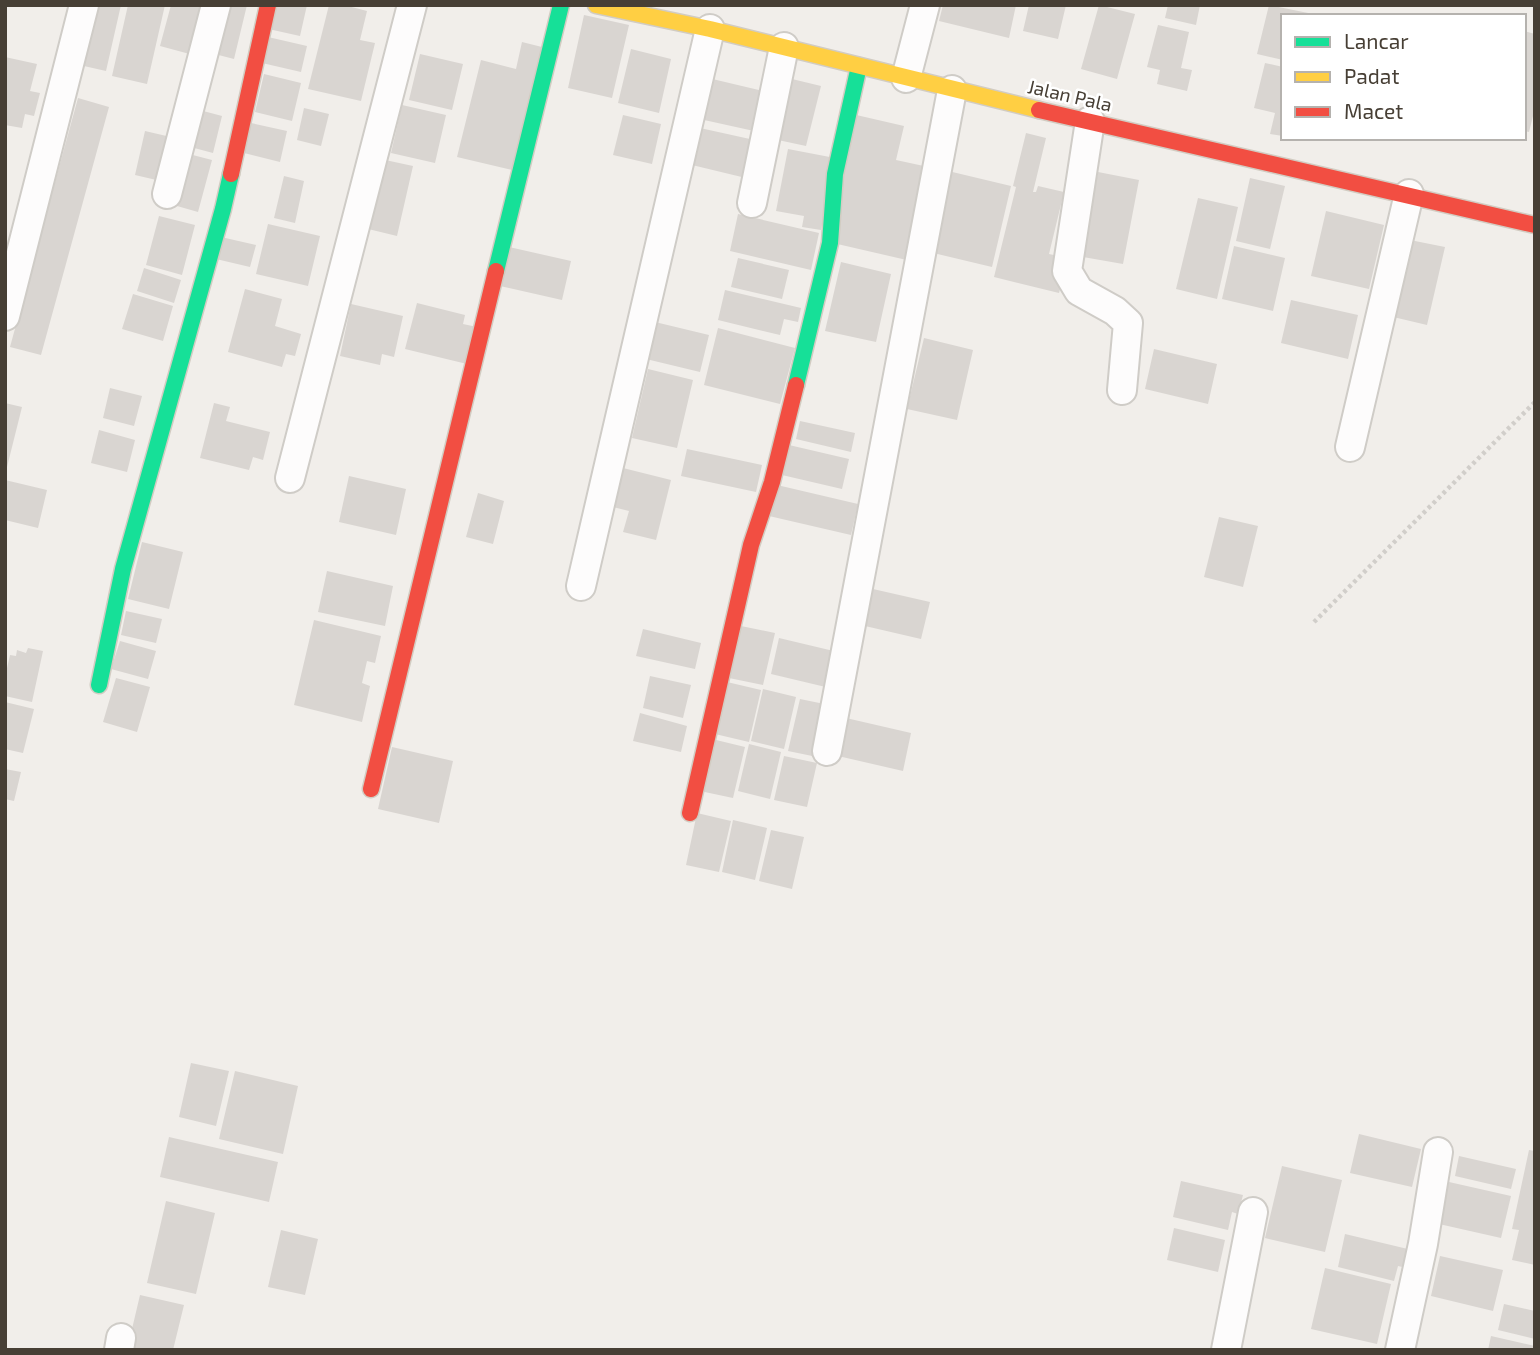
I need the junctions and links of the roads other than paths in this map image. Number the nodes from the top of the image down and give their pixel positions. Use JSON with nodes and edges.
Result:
{"nodes":[{"id":1,"x":84,"y":5,"type":"edge"},
{"id":2,"x":216,"y":5,"type":"edge"},
{"id":3,"x":268,"y":5,"type":"edge"},
{"id":4,"x":412,"y":5,"type":"edge"},
{"id":5,"x":561,"y":5,"type":"edge"},
{"id":6,"x":596,"y":5,"type":"edge"},
{"id":7,"x":925,"y":5,"type":"edge"},
{"id":8,"x":710,"y":29,"type":"junction"},
{"id":9,"x":784,"y":47,"type":"junction"},
{"id":10,"x":859,"y":66,"type":"junction"},
{"id":11,"x":906,"y":78,"type":"junction"},
{"id":12,"x":952,"y":90,"type":"junction"},
{"id":13,"x":1090,"y":121,"type":"junction"},
{"id":14,"x":167,"y":194,"type":"dead end"},
{"id":15,"x":1409,"y":194,"type":"junction"},
{"id":16,"x":752,"y":203,"type":"dead end"},
{"id":17,"x":1535,"y":225,"type":"edge"},
{"id":18,"x":5,"y":316,"type":"edge"},
{"id":19,"x":1122,"y":390,"type":"dead end"},
{"id":20,"x":1350,"y":447,"type":"dead end"},
{"id":21,"x":290,"y":478,"type":"dead end"},
{"id":22,"x":581,"y":586,"type":"dead end"},
{"id":23,"x":99,"y":685,"type":"dead end"},
{"id":24,"x":827,"y":751,"type":"dead end"},
{"id":25,"x":371,"y":789,"type":"dead end"},
{"id":26,"x":690,"y":813,"type":"dead end"},
{"id":27,"x":1438,"y":1152,"type":"dead end"},
{"id":28,"x":1253,"y":1212,"type":"dead end"},
{"id":29,"x":1226,"y":1350,"type":"edge"},
{"id":30,"x":1400,"y":1350,"type":"edge"}],
"edges":[{"from":1,"to":18,"type":"street"},
{"from":2,"to":14,"type":"street"},
{"from":3,"to":23,"type":"street"},
{"from":4,"to":21,"type":"street"},
{"from":5,"to":25,"type":"street"},
{"from":6,"to":8,"type":"street","name":"Jalan Pala"},
{"from":7,"to":11,"type":"street"},
{"from":8,"to":9,"type":"street","name":"Jalan Pala"},
{"from":8,"to":22,"type":"street"},
{"from":9,"to":10,"type":"street","name":"Jalan Pala"},
{"from":9,"to":16,"type":"street"},
{"from":10,"to":11,"type":"street","name":"Jalan Pala"},
{"from":10,"to":26,"type":"street"},
{"from":11,"to":12,"type":"street","name":"Jalan Pala"},
{"from":12,"to":13,"type":"street","name":"Jalan Pala"},
{"from":12,"to":24,"type":"street"},
{"from":13,"to":15,"type":"street","name":"Jalan Pala"},
{"from":13,"to":19,"type":"street"},
{"from":15,"to":17,"type":"street","name":"Jalan Pala"},
{"from":15,"to":20,"type":"street"},
{"from":27,"to":30,"type":"street"},
{"from":28,"to":29,"type":"street"}]}
